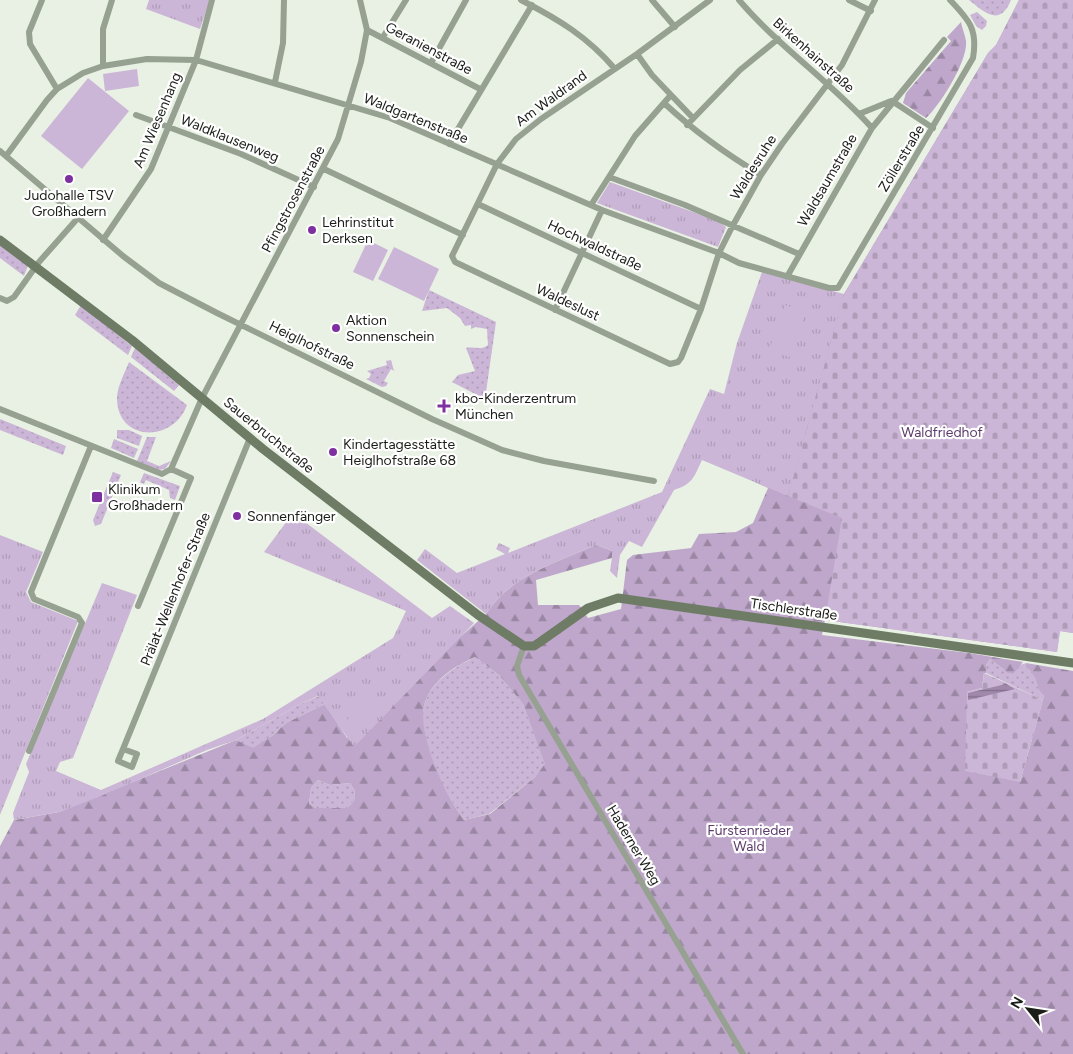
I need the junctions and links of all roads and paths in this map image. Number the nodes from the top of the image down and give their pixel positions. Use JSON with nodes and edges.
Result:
{"nodes":[{"id":1,"x":42,"y":0,"type":"edge"},
{"id":2,"x":112,"y":0,"type":"edge"},
{"id":3,"x":212,"y":0,"type":"edge"},
{"id":4,"x":284,"y":0,"type":"edge"},
{"id":5,"x":360,"y":0,"type":"edge"},
{"id":6,"x":406,"y":0,"type":"edge"},
{"id":7,"x":466,"y":0,"type":"edge"},
{"id":8,"x":521,"y":0,"type":"edge"},
{"id":9,"x":652,"y":0,"type":"edge"},
{"id":10,"x":710,"y":0,"type":"edge"},
{"id":11,"x":739,"y":0,"type":"edge"},
{"id":12,"x":849,"y":0,"type":"edge"},
{"id":13,"x":875,"y":0,"type":"edge"},
{"id":14,"x":950,"y":0,"type":"edge"},
{"id":15,"x":532,"y":5,"type":"junction"},
{"id":16,"x":871,"y":11,"type":"junction"},
{"id":17,"x":675,"y":27,"type":"junction"},
{"id":18,"x":367,"y":30,"type":"junction"},
{"id":19,"x":383,"y":37,"type":"junction"},
{"id":20,"x":778,"y":39,"type":"junction"},
{"id":21,"x":944,"y":40,"type":"dead end"},
{"id":22,"x":637,"y":54,"type":"junction"},
{"id":23,"x":196,"y":60,"type":"junction"},
{"id":24,"x":431,"y":63,"type":"junction"},
{"id":25,"x":103,"y":66,"type":"junction"},
{"id":26,"x":614,"y":69,"type":"junction"},
{"id":27,"x":274,"y":82,"type":"junction"},
{"id":28,"x":828,"y":84,"type":"junction"},
{"id":29,"x":57,"y":89,"type":"junction"},
{"id":30,"x":480,"y":89,"type":"junction"},
{"id":31,"x":670,"y":96,"type":"junction"},
{"id":32,"x":892,"y":101,"type":"junction"},
{"id":33,"x":664,"y":103,"type":"junction"},
{"id":34,"x":349,"y":104,"type":"junction"},
{"id":35,"x":859,"y":114,"type":"junction"},
{"id":36,"x":136,"y":115,"type":"dead end"},
{"id":37,"x":693,"y":118,"type":"junction"},
{"id":38,"x":687,"y":125,"type":"junction"},
{"id":39,"x":168,"y":127,"type":"junction"},
{"id":40,"x":872,"y":128,"type":"junction"},
{"id":41,"x":933,"y":128,"type":"junction"},
{"id":42,"x":449,"y":144,"type":"junction"},
{"id":43,"x":0,"y":151,"type":"edge"},
{"id":44,"x":6,"y":156,"type":"junction"},
{"id":45,"x":497,"y":164,"type":"junction"},
{"id":46,"x":324,"y":169,"type":"junction"},
{"id":47,"x":761,"y":175,"type":"junction"},
{"id":48,"x":609,"y":177,"type":"junction"},
{"id":49,"x":314,"y":187,"type":"junction"},
{"id":50,"x":478,"y":204,"type":"junction"},
{"id":51,"x":591,"y":205,"type":"junction"},
{"id":52,"x":602,"y":210,"type":"junction"},
{"id":53,"x":77,"y":219,"type":"junction"},
{"id":54,"x":732,"y":226,"type":"junction"},
{"id":55,"x":463,"y":235,"type":"junction"},
{"id":56,"x":0,"y":240,"type":"edge"},
{"id":57,"x":102,"y":240,"type":"junction"},
{"id":58,"x":582,"y":253,"type":"junction"},
{"id":59,"x":720,"y":253,"type":"junction"},
{"id":60,"x":799,"y":254,"type":"junction"},
{"id":61,"x":452,"y":256,"type":"joint"},
{"id":62,"x":35,"y":267,"type":"junction"},
{"id":63,"x":788,"y":275,"type":"junction"},
{"id":64,"x":838,"y":288,"type":"joint"},
{"id":65,"x":0,"y":298,"type":"edge"},
{"id":66,"x":702,"y":309,"type":"junction"},
{"id":67,"x":556,"y":310,"type":"junction"},
{"id":68,"x":241,"y":325,"type":"junction"},
{"id":69,"x":678,"y":362,"type":"joint"},
{"id":70,"x":202,"y":398,"type":"junction"},
{"id":71,"x":0,"y":409,"type":"edge"},
{"id":72,"x":250,"y":438,"type":"junction"},
{"id":73,"x":90,"y":446,"type":"junction"},
{"id":74,"x":171,"y":469,"type":"junction"},
{"id":75,"x":654,"y":481,"type":"dead end"},
{"id":76,"x":138,"y":606,"type":"dead end"},
{"id":77,"x":524,"y":646,"type":"junction"},
{"id":78,"x":1073,"y":662,"type":"edge"},
{"id":79,"x":123,"y":748,"type":"dead end"},
{"id":80,"x":29,"y":751,"type":"dead end"},
{"id":81,"x":743,"y":1054,"type":"edge"}],
"edges":[{"from":1,"to":29,"type":"street"},
{"from":2,"to":25,"type":"street"},
{"from":3,"to":23,"type":"street","name":"Am Wiesenhang"},
{"from":4,"to":27,"type":"street"},
{"from":5,"to":18,"type":"street","name":"Pfingstrosenstraße"},
{"from":6,"to":19,"type":"street"},
{"from":7,"to":24,"type":"street"},
{"from":8,"to":15,"type":"street"},
{"from":9,"to":17,"type":"street"},
{"from":10,"to":17,"type":"street","name":"Am Waldrand"},
{"from":11,"to":20,"type":"street","name":"Birkenhainstraße"},
{"from":12,"to":16,"type":"street"},
{"from":13,"to":16,"type":"street","name":"Waldesruhe"},
{"from":14,"to":41,"type":"street","name":"Zöllerstraße"},
{"from":15,"to":26,"type":"street"},
{"from":15,"to":30,"type":"street"},
{"from":16,"to":28,"type":"street","name":"Waldesruhe"},
{"from":17,"to":22,"type":"street","name":"Am Waldrand"},
{"from":18,"to":19,"type":"street","name":"Geranienstraße"},
{"from":18,"to":34,"type":"street","name":"Pfingstrosenstraße"},
{"from":19,"to":24,"type":"street","name":"Geranienstraße"},
{"from":20,"to":28,"type":"street","name":"Birkenhainstraße"},
{"from":20,"to":37,"type":"street"},
{"from":21,"to":32,"type":"street","name":"Waldsaumstraße"},
{"from":22,"to":26,"type":"street","name":"Am Waldrand"},
{"from":22,"to":31,"type":"street"},
{"from":23,"to":25,"type":"street","name":"Waldgartenstraße"},
{"from":23,"to":27,"type":"street","name":"Waldgartenstraße"},
{"from":23,"to":39,"type":"street","name":"Am Wiesenhang"},
{"from":24,"to":30,"type":"street","name":"Geranienstraße"},
{"from":25,"to":29,"type":"street","name":"Waldgartenstraße"},
{"from":26,"to":45,"type":"street","name":"Am Waldrand"},
{"from":27,"to":34,"type":"street","name":"Waldgartenstraße"},
{"from":28,"to":35,"type":"street","name":"Birkenhainstraße"},
{"from":28,"to":47,"type":"street","name":"Waldesruhe"},
{"from":29,"to":44,"type":"street","name":"Waldgartenstraße"},
{"from":30,"to":42,"type":"street"},
{"from":31,"to":33,"type":"street"},
{"from":31,"to":37,"type":"street"},
{"from":32,"to":35,"type":"street","name":"Waldsaumstraße"},
{"from":32,"to":40,"type":"street","name":"Waldsaumstraße"},
{"from":32,"to":41,"type":"street"},
{"from":33,"to":38,"type":"street"},
{"from":33,"to":48,"type":"street"},
{"from":34,"to":42,"type":"street","name":"Waldgartenstraße"},
{"from":34,"to":46,"type":"street","name":"Pfingstrosenstraße"},
{"from":35,"to":40,"type":"street","name":"Birkenhainstraße"},
{"from":36,"to":39,"type":"street","name":"Waldklausenweg"},
{"from":37,"to":38,"type":"street"},
{"from":38,"to":47,"type":"street"},
{"from":39,"to":49,"type":"street","name":"Waldklausenweg"},
{"from":39,"to":57,"type":"street","name":"Am Wiesenhang"},
{"from":40,"to":60,"type":"street","name":"Waldsaumstraße"},
{"from":41,"to":64,"type":"street","name":"Zöllerstraße"},
{"from":42,"to":45,"type":"street","name":"Waldgartenstraße"},
{"from":43,"to":44,"type":"street","name":"Heiglhofstraße"},
{"from":44,"to":53,"type":"street","name":"Heiglhofstraße"},
{"from":45,"to":50,"type":"street","name":"Am Waldrand"},
{"from":45,"to":51,"type":"street","name":"Waldgartenstraße"},
{"from":46,"to":49,"type":"street","name":"Pfingstrosenstraße"},
{"from":46,"to":55,"type":"street"},
{"from":47,"to":54,"type":"street","name":"Waldesruhe"},
{"from":48,"to":51,"type":"street"},
{"from":48,"to":54,"type":"street"},
{"from":49,"to":68,"type":"street","name":"Pfingstrosenstraße"},
{"from":50,"to":55,"type":"street","name":"Am Waldrand"},
{"from":50,"to":58,"type":"street","name":"Hochwaldstraße"},
{"from":51,"to":52,"type":"street","name":"Waldgartenstraße"},
{"from":52,"to":58,"type":"street"},
{"from":52,"to":59,"type":"street","name":"Waldgartenstraße"},
{"from":53,"to":57,"type":"street","name":"Heiglhofstraße"},
{"from":53,"to":62,"type":"street"},
{"from":54,"to":59,"type":"street","name":"Waldesruhe"},
{"from":54,"to":60,"type":"street"},
{"from":55,"to":61,"type":"street","name":"Am Waldrand"},
{"from":56,"to":62,"type":"street","name":"Sauerbruchstraße"},
{"from":57,"to":68,"type":"street","name":"Heiglhofstraße"},
{"from":58,"to":66,"type":"street","name":"Hochwaldstraße"},
{"from":58,"to":67,"type":"street"},
{"from":59,"to":63,"type":"street","name":"Waldgartenstraße"},
{"from":59,"to":66,"type":"street","name":"Waldesruhe"},
{"from":60,"to":63,"type":"street","name":"Waldsaumstraße"},
{"from":61,"to":67,"type":"street","name":"Waldeslust"},
{"from":62,"to":65,"type":"street"},
{"from":62,"to":70,"type":"street","name":"Sauerbruchstraße"},
{"from":63,"to":64,"type":"street","name":"Waldgartenstraße"},
{"from":66,"to":69,"type":"street","name":"Waldesruhe"},
{"from":67,"to":69,"type":"street","name":"Waldeslust"},
{"from":68,"to":70,"type":"street","name":"Pfingstrosenstraße"},
{"from":68,"to":75,"type":"street","name":"Heiglhofstraße"},
{"from":70,"to":72,"type":"street","name":"Sauerbruchstraße"},
{"from":70,"to":74,"type":"street","name":"Pfingstrosenstraße"},
{"from":71,"to":73,"type":"street"},
{"from":72,"to":77,"type":"street","name":"Sauerbruchstraße"},
{"from":72,"to":79,"type":"street","name":"Prälat-Wellenhofer-Straße"},
{"from":73,"to":74,"type":"street"},
{"from":73,"to":80,"type":"street"},
{"from":74,"to":76,"type":"street"},
{"from":77,"to":78,"type":"street","name":"Tischlerstraße"},
{"from":77,"to":81,"type":"street","name":"Haderner Weg"}]}
